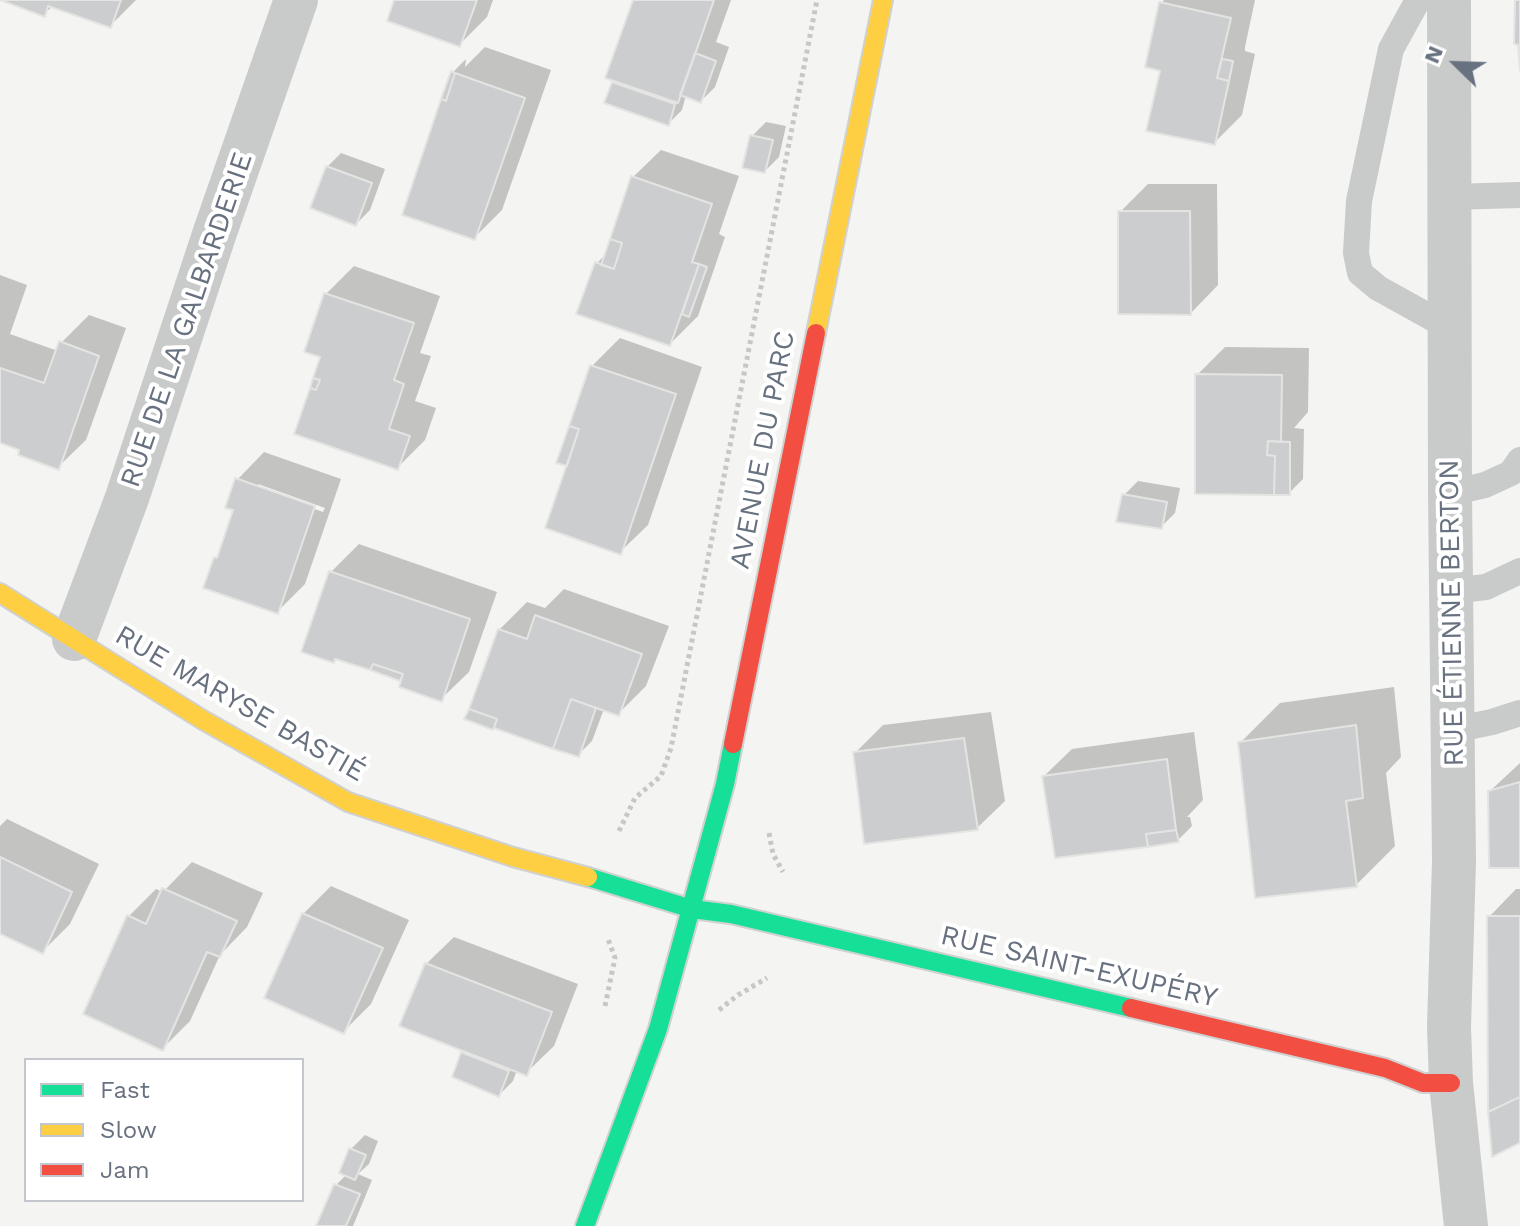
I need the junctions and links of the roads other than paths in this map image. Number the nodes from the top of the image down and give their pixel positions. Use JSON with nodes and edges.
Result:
{"nodes":[{"id":1,"x":296,"y":0,"type":"edge"},
{"id":2,"x":883,"y":0,"type":"edge"},
{"id":3,"x":1418,"y":0,"type":"edge"},
{"id":4,"x":1449,"y":0,"type":"edge"},
{"id":5,"x":1520,"y":195,"type":"edge"},
{"id":6,"x":1449,"y":197,"type":"junction"},
{"id":7,"x":1450,"y":328,"type":"junction"},
{"id":8,"x":1520,"y":460,"type":"edge"},
{"id":9,"x":1450,"y":493,"type":"junction"},
{"id":10,"x":1520,"y":571,"type":"edge"},
{"id":11,"x":1451,"y":591,"type":"junction"},
{"id":12,"x":0,"y":593,"type":"edge"},
{"id":13,"x":74,"y":639,"type":"junction"},
{"id":14,"x":1520,"y":713,"type":"edge"},
{"id":15,"x":1453,"y":730,"type":"junction"},
{"id":16,"x":692,"y":909,"type":"junction"},
{"id":17,"x":1451,"y":1083,"type":"junction"},
{"id":18,"x":585,"y":1226,"type":"edge"},
{"id":19,"x":1466,"y":1226,"type":"edge"}],
"edges":[{"from":1,"to":13,"type":"street","name":"RUE DE LA GALBARDERIE"},
{"from":2,"to":16,"type":"street","name":"AVENUE DU PARC"},
{"from":3,"to":7,"type":"lane"},
{"from":4,"to":6,"type":"street","name":"RUE ÉTIENNE BERTON"},
{"from":5,"to":6,"type":"lane"},
{"from":6,"to":7,"type":"street","name":"RUE ÉTIENNE BERTON"},
{"from":7,"to":9,"type":"street","name":"RUE ÉTIENNE BERTON"},
{"from":8,"to":9,"type":"lane"},
{"from":9,"to":11,"type":"street","name":"RUE ÉTIENNE BERTON"},
{"from":10,"to":11,"type":"lane"},
{"from":11,"to":15,"type":"street","name":"RUE ÉTIENNE BERTON"},
{"from":12,"to":13,"type":"street","name":"RUE MARYSE BASTIÉ"},
{"from":13,"to":16,"type":"street","name":"RUE MARYSE BASTIÉ"},
{"from":14,"to":15,"type":"lane"},
{"from":15,"to":17,"type":"street","name":"RUE ÉTIENNE BERTON"},
{"from":16,"to":17,"type":"street","name":"RUE SAINT-EXUPÉRY"},
{"from":16,"to":18,"type":"street","name":"AVENUE DU PARC"},
{"from":17,"to":19,"type":"street","name":"RUE ÉTIENNE BERTON"}]}
